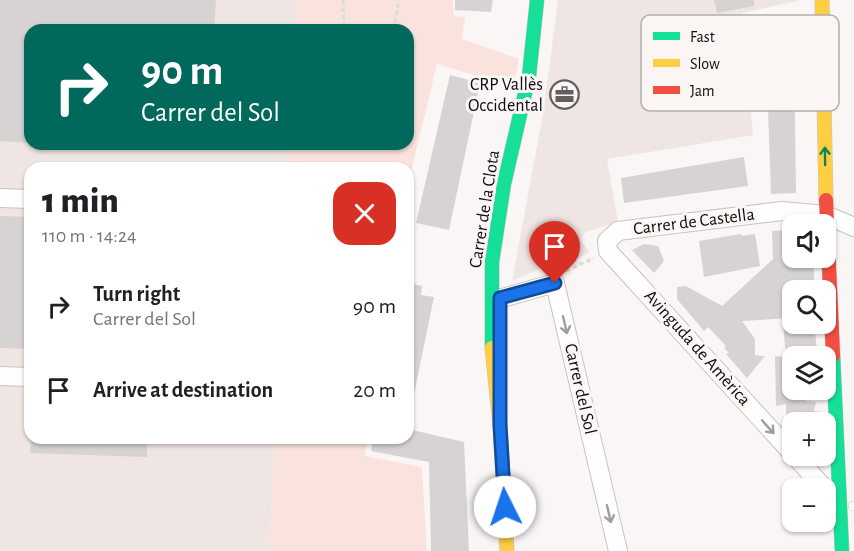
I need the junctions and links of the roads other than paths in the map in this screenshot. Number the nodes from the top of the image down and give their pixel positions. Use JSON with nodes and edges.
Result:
{"nodes":[{"id":1,"x":537,"y":0,"type":"edge"},
{"id":2,"x":546,"y":0,"type":"edge"},
{"id":3,"x":822,"y":0,"type":"edge"},
{"id":4,"x":822,"y":15,"type":"edge"},
{"id":5,"x":539,"y":21,"type":"junction"},
{"id":6,"x":537,"y":43,"type":"junction"},
{"id":7,"x":824,"y":111,"type":"edge"},
{"id":8,"x":0,"y":198,"type":"edge"},
{"id":9,"x":24,"y":199,"type":"edge"},
{"id":10,"x":815,"y":214,"type":"edge"},
{"id":11,"x":826,"y":214,"type":"edge"},
{"id":12,"x":836,"y":219,"type":"edge"},
{"id":13,"x":854,"y":227,"type":"edge"},
{"id":14,"x":602,"y":248,"type":"joint"},
{"id":15,"x":830,"y":268,"type":"edge"},
{"id":16,"x":500,"y":298,"type":"junction"},
{"id":17,"x":0,"y":376,"type":"edge"},
{"id":18,"x":24,"y":377,"type":"edge"},
{"id":19,"x":500,"y":425,"type":"junction"},
{"id":20,"x":782,"y":442,"type":"edge"},
{"id":21,"x":804,"y":466,"type":"edge"},
{"id":22,"x":815,"y":478,"type":"edge"},
{"id":23,"x":836,"y":499,"type":"edge"},
{"id":24,"x":848,"y":509,"type":"edge"},
{"id":25,"x":507,"y":551,"type":"edge"},
{"id":26,"x":618,"y":551,"type":"edge"},
{"id":27,"x":842,"y":551,"type":"edge"}],
"edges":[{"from":1,"to":5,"type":"street","name":"Carrer de la Clota"},
{"from":2,"to":5,"type":"street","name":"Carrer de la Clota"},
{"from":4,"to":3,"type":"street","one_way":true},
{"from":5,"to":6,"type":"street","name":"Carrer de la Clota"},
{"from":6,"to":16,"type":"street","name":"Carrer de la Clota"},
{"from":6,"to":19,"type":"street","name":"Carrer de la Clota"},
{"from":11,"to":7,"type":"street","one_way":true},
{"from":8,"to":9,"type":"street"},
{"from":10,"to":14,"type":"street","name":"Carrer de Castella"},
{"from":12,"to":13,"type":"street","name":"Carrer de Castella"},
{"from":14,"to":20,"type":"street","name":"Avinguda de Amèrica","one_way":true},
{"from":15,"to":24,"type":"street"},
{"from":16,"to":19,"type":"street","name":"Carrer de la Clota"},
{"from":16,"to":26,"type":"street","name":"Carrer del Sol","one_way":true},
{"from":17,"to":18,"type":"street"},
{"from":19,"to":25,"type":"street","name":"Carrer de la Clota"},
{"from":21,"to":22,"type":"street","name":"Avinguda de Amèrica"},
{"from":23,"to":24,"type":"street","name":"Avinguda de Amèrica"},
{"from":24,"to":27,"type":"street"}]}
